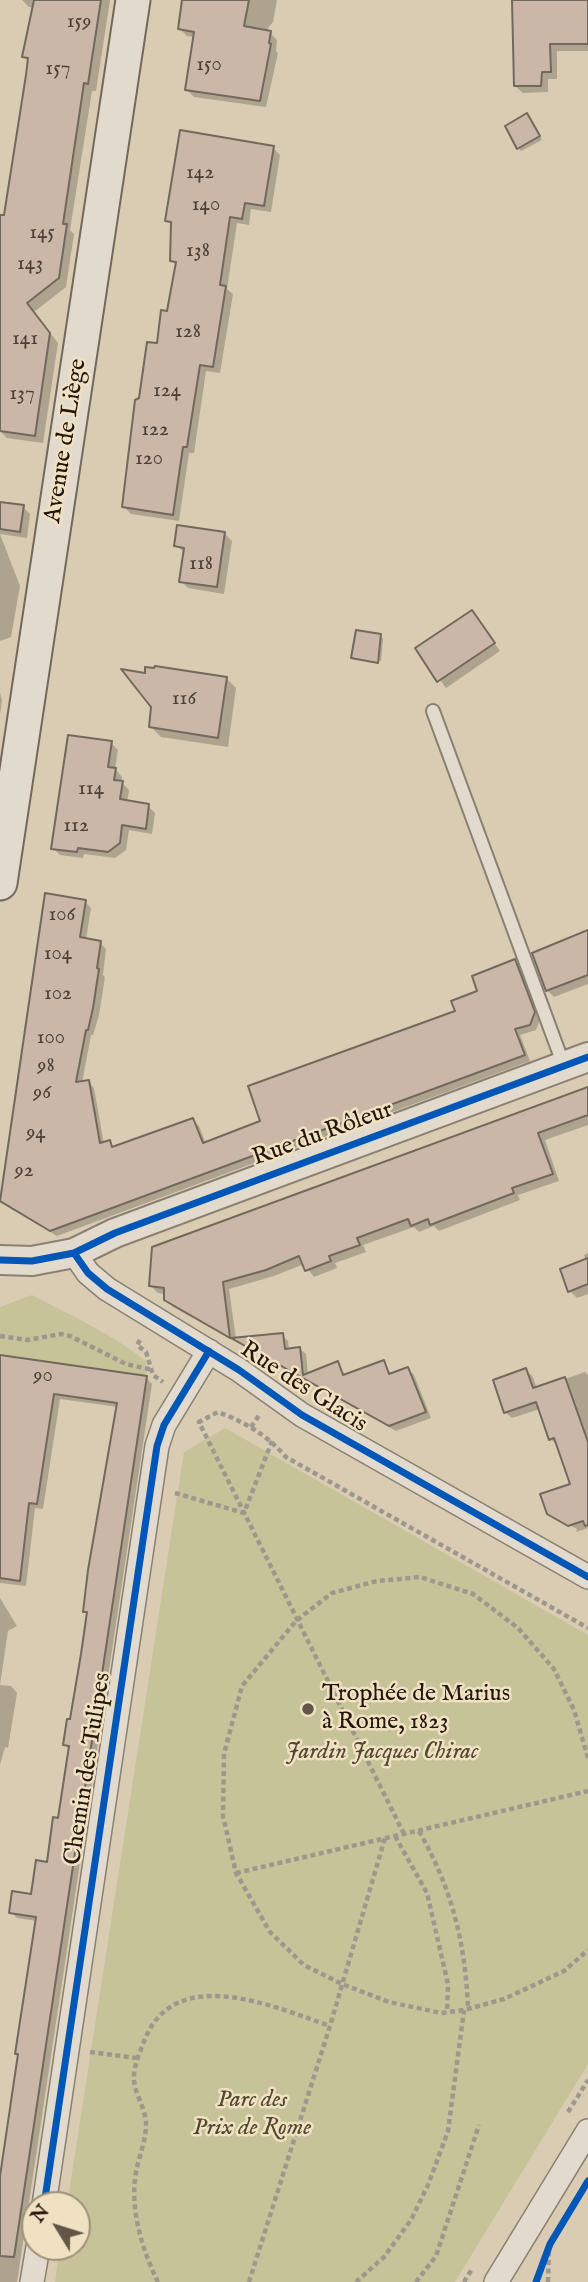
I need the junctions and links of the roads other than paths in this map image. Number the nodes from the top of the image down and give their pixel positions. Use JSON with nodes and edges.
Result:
{"nodes":[{"id":1,"x":134,"y":0,"type":"edge"},
{"id":2,"x":433,"y":711,"type":"dead end"},
{"id":3,"x":0,"y":883,"type":"edge"},
{"id":4,"x":576,"y":1061,"type":"edge"},
{"id":5,"x":74,"y":1253,"type":"junction"},
{"id":6,"x":0,"y":1260,"type":"edge"},
{"id":7,"x":209,"y":1352,"type":"junction"},
{"id":8,"x":588,"y":1577,"type":"edge"},
{"id":9,"x":588,"y":2131,"type":"edge"},
{"id":10,"x":46,"y":2191,"type":"edge"},
{"id":11,"x":35,"y":2261,"type":"edge"},
{"id":12,"x":32,"y":2282,"type":"edge"},
{"id":13,"x":496,"y":2282,"type":"edge"}],
"edges":[{"from":1,"to":3,"type":"main road","name":"Avenue de Liège"},
{"from":2,"to":4,"type":"lane"},
{"from":4,"to":5,"type":"street","name":"Rue du Rôleur"},
{"from":5,"to":6,"type":"street"},
{"from":5,"to":7,"type":"street","name":"Rue des Glacis"},
{"from":7,"to":8,"type":"street","name":"Rue des Glacis"},
{"from":7,"to":10,"type":"street","name":"Chemin des Tulipes"},
{"from":9,"to":13,"type":"street"},
{"from":11,"to":12,"type":"street"}]}
